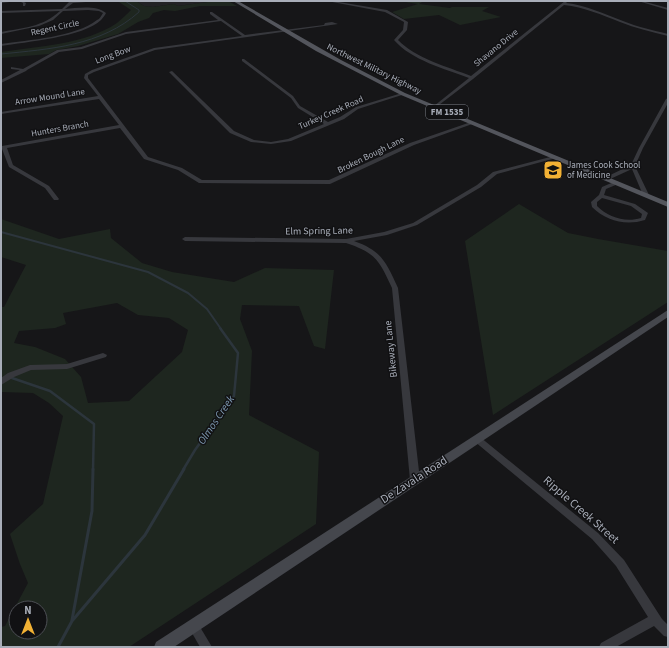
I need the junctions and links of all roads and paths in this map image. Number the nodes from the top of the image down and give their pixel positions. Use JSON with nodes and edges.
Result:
{"nodes":[{"id":1,"x":19,"y":1,"type":"edge"},
{"id":2,"x":60,"y":1,"type":"edge"},
{"id":3,"x":86,"y":1,"type":"edge"},
{"id":4,"x":98,"y":1,"type":"edge"},
{"id":5,"x":235,"y":1,"type":"edge"},
{"id":6,"x":328,"y":1,"type":"edge"},
{"id":7,"x":639,"y":1,"type":"edge"},
{"id":8,"x":1,"y":2,"type":"edge"},
{"id":9,"x":66,"y":2,"type":"edge"},
{"id":10,"x":72,"y":2,"type":"edge"},
{"id":11,"x":565,"y":2,"type":"edge"},
{"id":12,"x":24,"y":5,"type":"dead end"},
{"id":13,"x":65,"y":7,"type":"junction"},
{"id":14,"x":62,"y":9,"type":"junction"},
{"id":15,"x":668,"y":9,"type":"edge"},
{"id":16,"x":58,"y":10,"type":"junction"},
{"id":17,"x":1,"y":12,"type":"edge"},
{"id":18,"x":211,"y":13,"type":"dead end"},
{"id":19,"x":222,"y":20,"type":"junction"},
{"id":20,"x":326,"y":25,"type":"dead end"},
{"id":21,"x":284,"y":31,"type":"junction"},
{"id":22,"x":1,"y":33,"type":"edge"},
{"id":23,"x":668,"y":35,"type":"edge"},
{"id":24,"x":244,"y":36,"type":"junction"},
{"id":25,"x":1,"y":45,"type":"edge"},
{"id":26,"x":243,"y":60,"type":"dead end"},
{"id":27,"x":12,"y":68,"type":"dead end"},
{"id":28,"x":25,"y":70,"type":"junction"},
{"id":29,"x":171,"y":72,"type":"dead end"},
{"id":30,"x":472,"y":78,"type":"junction"},
{"id":31,"x":1,"y":82,"type":"edge"},
{"id":32,"x":404,"y":94,"type":"junction"},
{"id":33,"x":101,"y":97,"type":"junction"},
{"id":34,"x":668,"y":99,"type":"edge"},
{"id":35,"x":435,"y":107,"type":"junction"},
{"id":36,"x":1,"y":113,"type":"edge"},
{"id":37,"x":473,"y":123,"type":"junction"},
{"id":38,"x":328,"y":124,"type":"junction"},
{"id":39,"x":122,"y":126,"type":"junction"},
{"id":40,"x":2,"y":147,"type":"edge"},
{"id":41,"x":554,"y":157,"type":"junction"},
{"id":42,"x":633,"y":166,"type":"junction"},
{"id":43,"x":606,"y":179,"type":"junction"},
{"id":44,"x":201,"y":182,"type":"joint"},
{"id":45,"x":618,"y":184,"type":"junction"},
{"id":46,"x":602,"y":194,"type":"junction"},
{"id":47,"x":646,"y":195,"type":"junction"},
{"id":48,"x":56,"y":199,"type":"dead end"},
{"id":49,"x":668,"y":204,"type":"edge"},
{"id":50,"x":185,"y":239,"type":"dead end"},
{"id":51,"x":346,"y":241,"type":"junction"},
{"id":52,"x":668,"y":313,"type":"edge"},
{"id":53,"x":103,"y":355,"type":"dead end"},
{"id":54,"x":1,"y":382,"type":"edge"},
{"id":55,"x":477,"y":439,"type":"junction"},
{"id":56,"x":415,"y":480,"type":"junction"},
{"id":57,"x":655,"y":619,"type":"junction"},
{"id":58,"x":192,"y":626,"type":"junction"},
{"id":59,"x":668,"y":632,"type":"edge"},
{"id":60,"x":161,"y":647,"type":"edge"},
{"id":61,"x":206,"y":647,"type":"edge"},
{"id":62,"x":605,"y":647,"type":"edge"}],
"edges":[{"from":1,"to":8,"type":"street"},
{"from":1,"to":12,"type":"street"},
{"from":2,"to":9,"type":"street"},
{"from":3,"to":10,"type":"street"},
{"from":4,"to":10,"type":"street"},
{"from":5,"to":21,"type":"main road","name":"Northwest Military Highway","number":"FM 1535"},
{"from":6,"to":30,"type":"street"},
{"from":7,"to":15,"type":"street"},
{"from":9,"to":10,"type":"street"},
{"from":9,"to":16,"type":"street"},
{"from":10,"to":13,"type":"street"},
{"from":11,"to":23,"type":"street"},
{"from":11,"to":30,"type":"street","name":"Shavano Drive"},
{"from":13,"to":14,"type":"street"},
{"from":13,"to":16,"type":"street"},
{"from":14,"to":16,"type":"street","name":"Regent Circle"},
{"from":14,"to":25,"type":"street","name":"Regent Circle"},
{"from":16,"to":17,"type":"street"},
{"from":16,"to":22,"type":"street"},
{"from":18,"to":19,"type":"street"},
{"from":19,"to":24,"type":"street"},
{"from":19,"to":28,"type":"street"},
{"from":20,"to":21,"type":"street","name":"Long Bow"},
{"from":21,"to":24,"type":"street","name":"Long Bow"},
{"from":21,"to":32,"type":"main road","name":"Northwest Military Highway","number":"FM 1535"},
{"from":24,"to":33,"type":"street","name":"Long Bow"},
{"from":26,"to":38,"type":"street"},
{"from":27,"to":28,"type":"street"},
{"from":28,"to":31,"type":"street"},
{"from":29,"to":38,"type":"street","name":"Turkey Creek Road"},
{"from":30,"to":35,"type":"street","name":"Shavano Drive"},
{"from":32,"to":35,"type":"main road","name":"Northwest Military Highway","number":"FM 1535"},
{"from":32,"to":38,"type":"street","name":"Turkey Creek Road"},
{"from":33,"to":36,"type":"street","name":"Arrow Mound Lane"},
{"from":33,"to":39,"type":"street","name":"Long Bow"},
{"from":34,"to":42,"type":"street"},
{"from":35,"to":37,"type":"main road","name":"Northwest Military Highway","number":"FM 1535"},
{"from":37,"to":41,"type":"main road","name":"Northwest Military Highway","number":"FM 1535"},
{"from":37,"to":44,"type":"street","name":"Broken Bough Lane"},
{"from":39,"to":40,"type":"street","name":"Hunters Branch"},
{"from":39,"to":44,"type":"street","name":"Long Bow"},
{"from":40,"to":48,"type":"street"},
{"from":41,"to":43,"type":"main road","name":"Northwest Military Highway","number":"FM 1535"},
{"from":41,"to":51,"type":"street","name":"Elm Spring Lane"},
{"from":42,"to":43,"type":"street"},
{"from":42,"to":47,"type":"street"},
{"from":43,"to":45,"type":"main road","name":"Northwest Military Highway","number":"FM 1535"},
{"from":45,"to":46,"type":"street"},
{"from":45,"to":47,"type":"main road","name":"Northwest Military Highway","number":"FM 1535"},
{"from":46,"to":46,"type":"street"},
{"from":47,"to":49,"type":"main road","name":"Northwest Military Highway","number":"FM 1535"},
{"from":50,"to":51,"type":"street","name":"Elm Spring Lane"},
{"from":51,"to":56,"type":"street","name":"Bikeway Lane"},
{"from":52,"to":55,"type":"main road","name":"De Zavala Road"},
{"from":53,"to":54,"type":"street"},
{"from":55,"to":56,"type":"main road","name":"De Zavala Road"},
{"from":55,"to":57,"type":"street","name":"Ripple Creek Street"},
{"from":56,"to":58,"type":"main road","name":"De Zavala Road"},
{"from":57,"to":59,"type":"street","name":"Ripple Creek Street"},
{"from":57,"to":62,"type":"street"},
{"from":58,"to":60,"type":"main road","name":"De Zavala Road"},
{"from":58,"to":61,"type":"street"}]}
